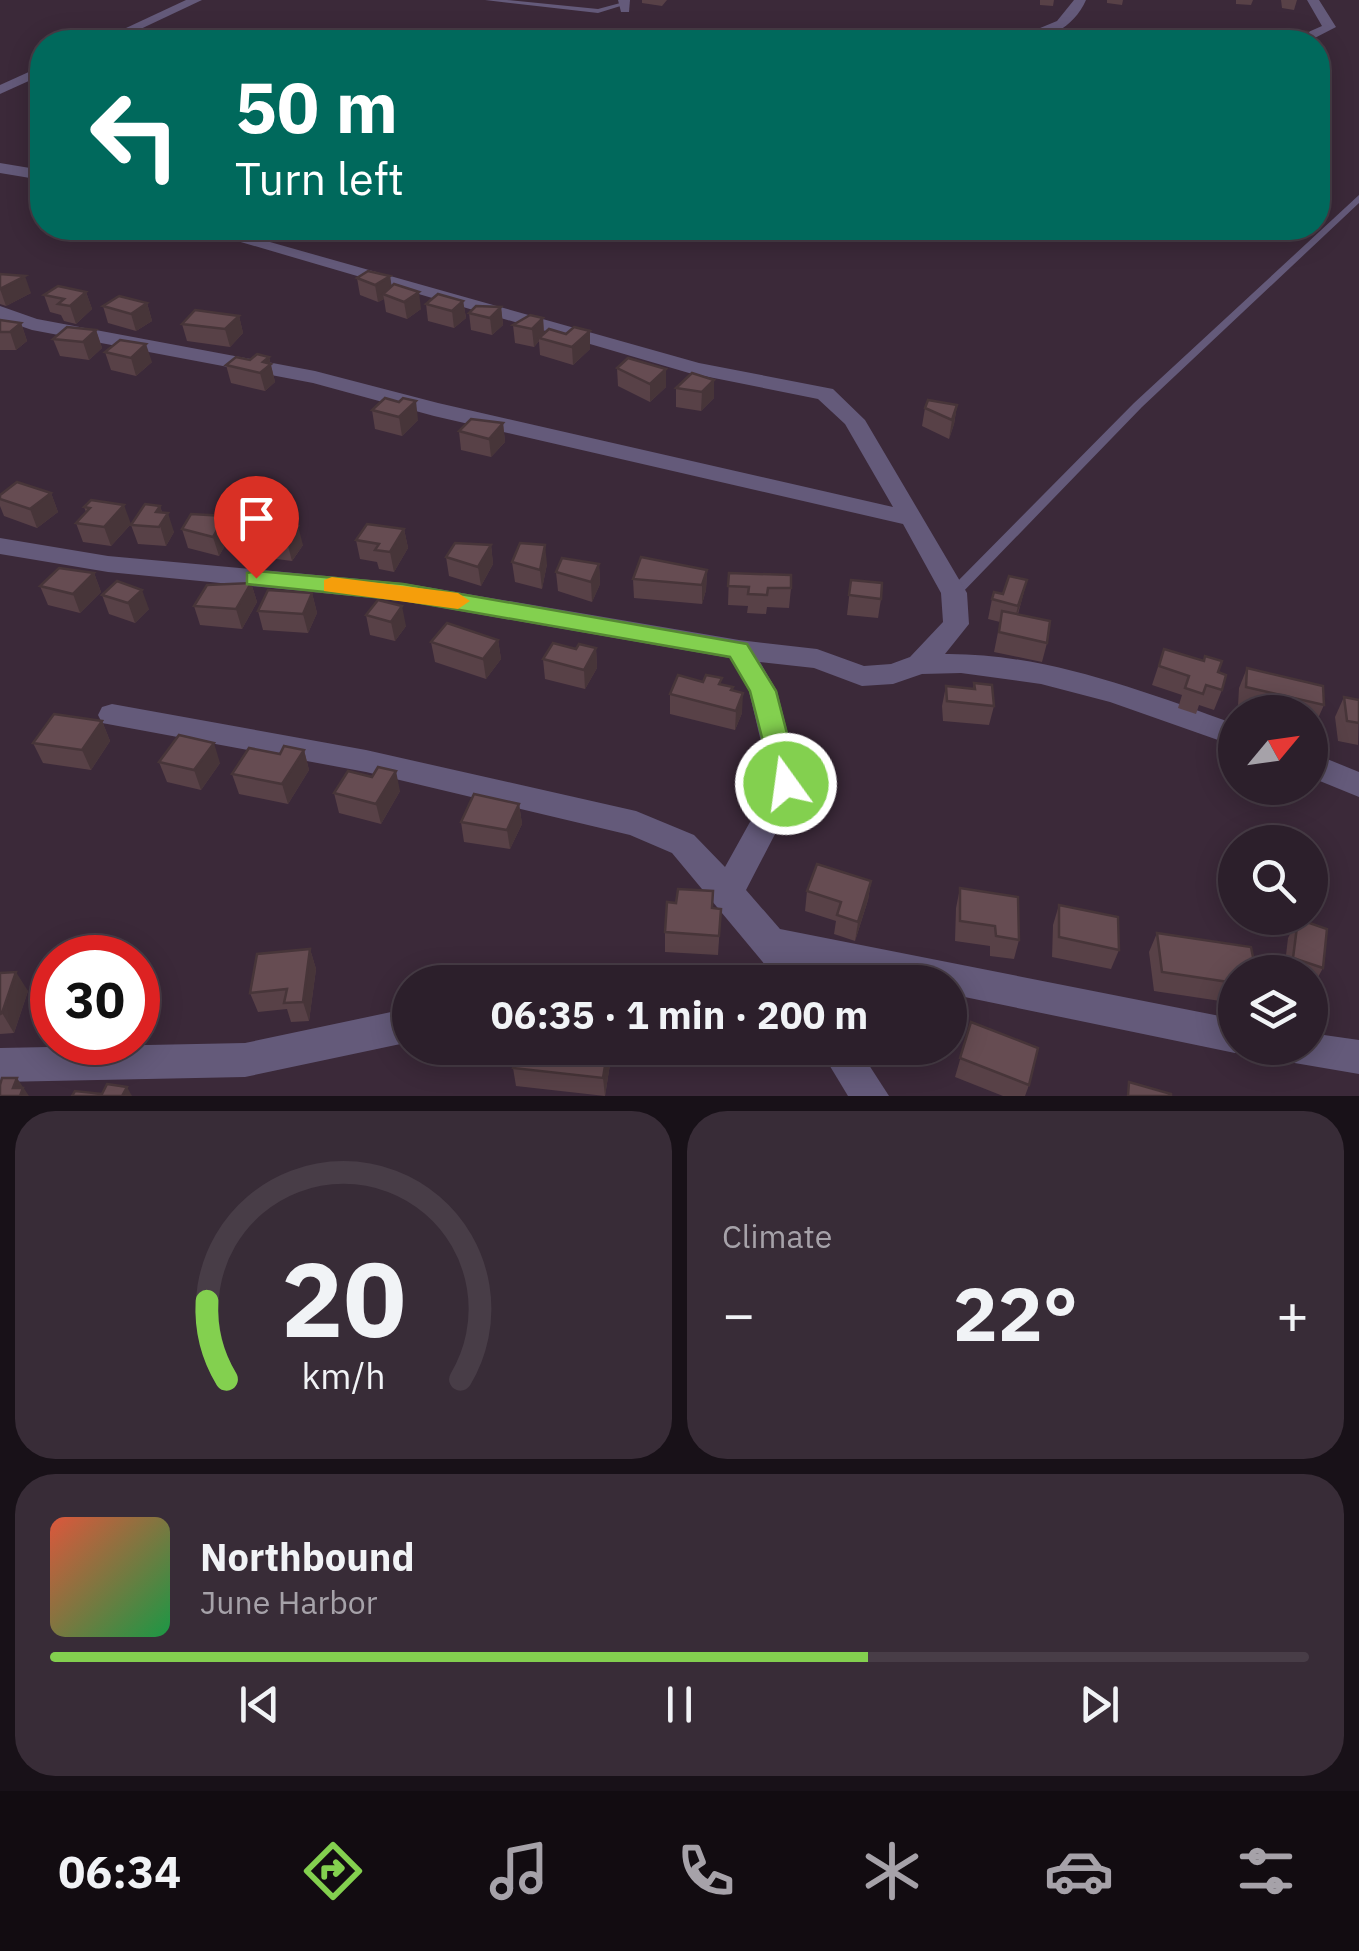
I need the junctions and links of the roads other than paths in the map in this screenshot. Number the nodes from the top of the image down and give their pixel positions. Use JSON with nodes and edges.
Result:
{"nodes":[{"id":1,"x":196,"y":0,"type":"edge"},
{"id":2,"x":488,"y":0,"type":"edge"},
{"id":3,"x":1080,"y":0,"type":"edge"},
{"id":4,"x":1313,"y":0,"type":"edge"},
{"id":5,"x":624,"y":4,"type":"edge"},
{"id":6,"x":130,"y":30,"type":"edge"},
{"id":7,"x":1052,"y":30,"type":"edge"},
{"id":8,"x":1324,"y":30,"type":"edge"},
{"id":9,"x":30,"y":76,"type":"edge"},
{"id":10,"x":0,"y":90,"type":"edge"},
{"id":11,"x":0,"y":168,"type":"edge"},
{"id":12,"x":30,"y":173,"type":"edge"},
{"id":13,"x":1359,"y":198,"type":"edge"},
{"id":14,"x":1330,"y":225,"type":"edge"},
{"id":15,"x":244,"y":240,"type":"edge"},
{"id":16,"x":1314,"y":240,"type":"edge"},
{"id":17,"x":0,"y":312,"type":"edge"},
{"id":18,"x":912,"y":519,"type":"junction"},
{"id":19,"x":0,"y":546,"type":"edge"},
{"id":20,"x":954,"y":593,"type":"junction"},
{"id":21,"x":738,"y":650,"type":"junction"},
{"id":22,"x":920,"y":664,"type":"junction"},
{"id":23,"x":112,"y":715,"type":"dead end"},
{"id":24,"x":1218,"y":729,"type":"edge"},
{"id":25,"x":1328,"y":772,"type":"edge"},
{"id":26,"x":1359,"y":785,"type":"edge"},
{"id":27,"x":728,"y":892,"type":"junction"},
{"id":28,"x":770,"y":942,"type":"junction"},
{"id":29,"x":784,"y":965,"type":"edge"},
{"id":30,"x":392,"y":1029,"type":"edge"},
{"id":31,"x":1218,"y":1033,"type":"edge"},
{"id":32,"x":1328,"y":1053,"type":"edge"},
{"id":33,"x":1359,"y":1057,"type":"edge"},
{"id":34,"x":0,"y":1065,"type":"edge"},
{"id":35,"x":849,"y":1065,"type":"edge"},
{"id":36,"x":870,"y":1096,"type":"edge"}],
"edges":[{"from":1,"to":6,"type":"street"},
{"from":2,"to":5,"type":"lane"},
{"from":3,"to":7,"type":"street"},
{"from":4,"to":8,"type":"street"},
{"from":9,"to":10,"type":"street"},
{"from":11,"to":12,"type":"street"},
{"from":13,"to":14,"type":"lane"},
{"from":15,"to":18,"type":"street"},
{"from":16,"to":20,"type":"lane"},
{"from":17,"to":18,"type":"street"},
{"from":18,"to":20,"type":"street"},
{"from":19,"to":21,"type":"street"},
{"from":20,"to":22,"type":"street"},
{"from":21,"to":22,"type":"street"},
{"from":21,"to":27,"type":"street"},
{"from":22,"to":24,"type":"street"},
{"from":23,"to":27,"type":"street"},
{"from":25,"to":26,"type":"street"},
{"from":27,"to":28,"type":"street"},
{"from":28,"to":29,"type":"street"},
{"from":28,"to":31,"type":"street"},
{"from":30,"to":34,"type":"street"},
{"from":32,"to":33,"type":"street"},
{"from":35,"to":36,"type":"street"}]}
